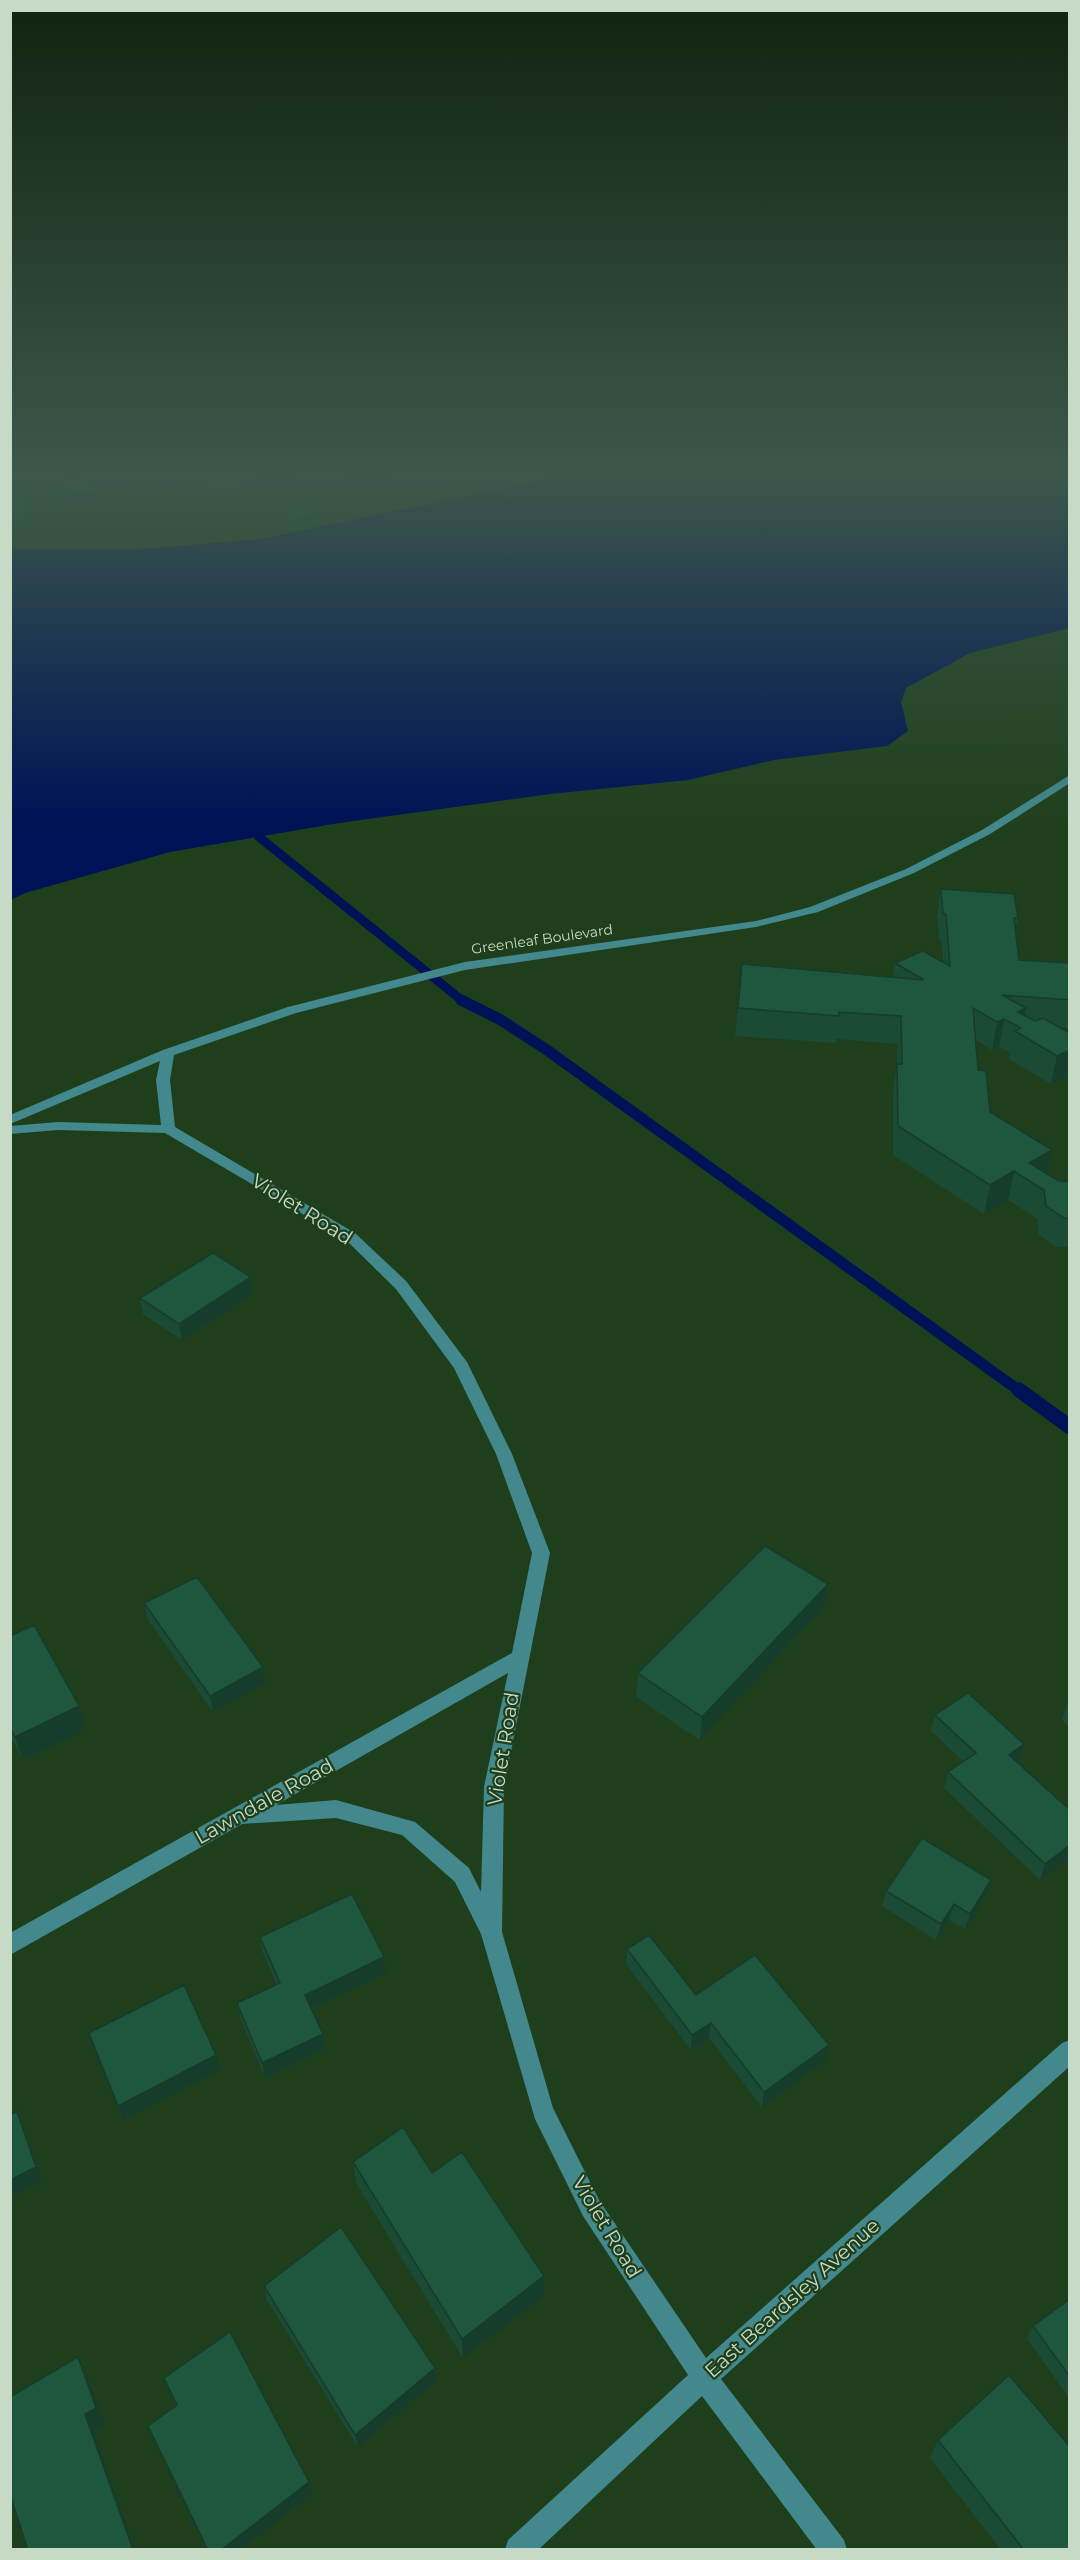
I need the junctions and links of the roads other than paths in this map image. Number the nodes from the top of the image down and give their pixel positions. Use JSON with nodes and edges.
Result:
{"nodes":[{"id":1,"x":1070,"y":778,"type":"edge"},
{"id":2,"x":168,"y":1053,"type":"junction"},
{"id":3,"x":10,"y":1120,"type":"edge"},
{"id":4,"x":168,"y":1129,"type":"junction"},
{"id":5,"x":10,"y":1130,"type":"edge"},
{"id":6,"x":518,"y":1658,"type":"junction"},
{"id":7,"x":238,"y":1816,"type":"junction"},
{"id":8,"x":490,"y":1932,"type":"junction"},
{"id":9,"x":10,"y":1945,"type":"edge"},
{"id":10,"x":1070,"y":2051,"type":"edge"},
{"id":11,"x":704,"y":2377,"type":"junction"},
{"id":12,"x":518,"y":2550,"type":"edge"},
{"id":13,"x":834,"y":2550,"type":"edge"}],
"edges":[{"from":1,"to":2,"type":"street","name":"Greenleaf Boulevard"},
{"from":2,"to":3,"type":"street","name":"Greenleaf Boulevard"},
{"from":2,"to":4,"type":"street"},
{"from":4,"to":5,"type":"street"},
{"from":4,"to":6,"type":"street","name":"Violet Road"},
{"from":6,"to":7,"type":"street","name":"Lawndale Road"},
{"from":6,"to":8,"type":"street","name":"Violet Road"},
{"from":7,"to":8,"type":"street"},
{"from":7,"to":9,"type":"street","name":"Lawndale Road"},
{"from":8,"to":11,"type":"street","name":"Violet Road"},
{"from":10,"to":11,"type":"street","name":"East Beardsley Avenue"},
{"from":11,"to":12,"type":"street","name":"East Beardsley Avenue"},
{"from":11,"to":13,"type":"street","name":"Violet Road"}]}
